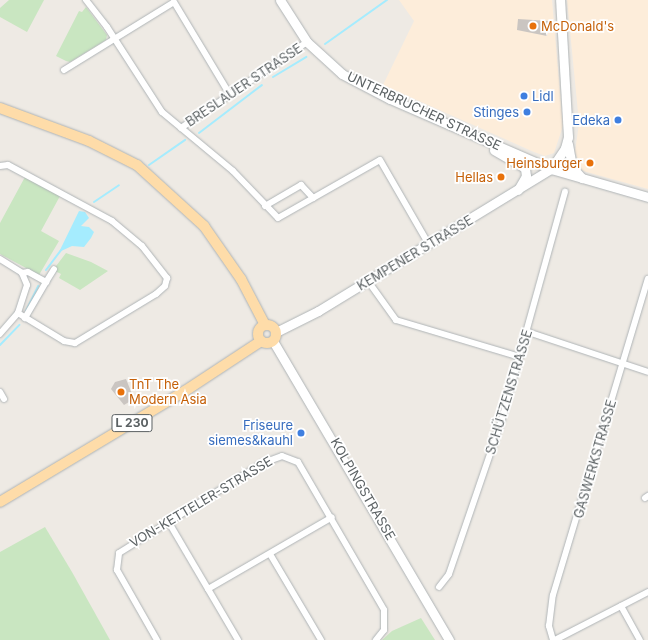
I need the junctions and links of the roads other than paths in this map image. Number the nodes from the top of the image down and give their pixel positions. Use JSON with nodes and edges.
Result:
{"nodes":[{"id":1,"x":86,"y":0,"type":"edge"},
{"id":2,"x":280,"y":0,"type":"edge"},
{"id":3,"x":560,"y":0,"type":"edge"},
{"id":4,"x":176,"y":1,"type":"edge"},
{"id":5,"x":115,"y":38,"type":"junction"},
{"id":6,"x":307,"y":42,"type":"junction"},
{"id":7,"x":64,"y":70,"type":"dead end"},
{"id":8,"x":230,"y":95,"type":"junction"},
{"id":9,"x":0,"y":108,"type":"edge"},
{"id":10,"x":181,"y":128,"type":"junction"},
{"id":11,"x":469,"y":134,"type":"junction"},
{"id":12,"x":568,"y":137,"type":"junction"},
{"id":13,"x":0,"y":166,"type":"edge"},
{"id":14,"x":551,"y":169,"type":"junction"},
{"id":15,"x":582,"y":178,"type":"junction"},
{"id":16,"x":518,"y":191,"type":"junction"},
{"id":17,"x":565,"y":192,"type":"dead end"},
{"id":18,"x":648,"y":197,"type":"edge"},
{"id":19,"x":313,"y":198,"type":"junction"},
{"id":20,"x":265,"y":206,"type":"junction"},
{"id":21,"x":429,"y":245,"type":"junction"},
{"id":22,"x":0,"y":259,"type":"edge"},
{"id":23,"x":54,"y":269,"type":"dead end"},
{"id":24,"x":22,"y":273,"type":"junction"},
{"id":25,"x":648,"y":279,"type":"edge"},
{"id":26,"x":368,"y":281,"type":"junction"},
{"id":27,"x":46,"y":282,"type":"junction"},
{"id":28,"x":18,"y":313,"type":"junction"},
{"id":29,"x":25,"y":318,"type":"junction"},
{"id":30,"x":265,"y":325,"type":"junction"},
{"id":31,"x":528,"y":332,"type":"junction"},
{"id":32,"x":0,"y":334,"type":"edge"},
{"id":33,"x":274,"y":336,"type":"junction"},
{"id":34,"x":261,"y":340,"type":"junction"},
{"id":35,"x":520,"y":357,"type":"junction"},
{"id":36,"x":623,"y":363,"type":"junction"},
{"id":37,"x":648,"y":372,"type":"edge"},
{"id":38,"x":0,"y":392,"type":"edge"},
{"id":39,"x":4,"y":399,"type":"dead end"},
{"id":40,"x":0,"y":502,"type":"edge"},
{"id":41,"x":332,"y":517,"type":"junction"},
{"id":42,"x":168,"y":521,"type":"junction"},
{"id":43,"x":270,"y":554,"type":"junction"},
{"id":44,"x":440,"y":587,"type":"dead end"},
{"id":45,"x":208,"y":589,"type":"junction"},
{"id":46,"x":648,"y":592,"type":"edge"},
{"id":47,"x":621,"y":606,"type":"junction"},
{"id":48,"x":157,"y":640,"type":"edge"},
{"id":49,"x":238,"y":640,"type":"edge"},
{"id":50,"x":321,"y":640,"type":"edge"},
{"id":51,"x":376,"y":640,"type":"edge"},
{"id":52,"x":449,"y":640,"type":"edge"},
{"id":53,"x":554,"y":640,"type":"edge"},
{"id":54,"x":640,"y":640,"type":"edge"}],
"edges":[{"from":1,"to":5,"type":"street"},
{"from":2,"to":6,"type":"street","name":"UNTERBRUCHER STRASSE"},
{"from":3,"to":12,"type":"street"},
{"from":4,"to":5,"type":"street"},
{"from":4,"to":8,"type":"street"},
{"from":5,"to":7,"type":"street"},
{"from":5,"to":10,"type":"street"},
{"from":6,"to":8,"type":"street","name":"BRESLAUER STRASSE"},
{"from":6,"to":11,"type":"street","name":"UNTERBRUCHER STRASSE"},
{"from":8,"to":10,"type":"street","name":"BRESLAUER STRASSE"},
{"from":9,"to":30,"type":"main road"},
{"from":10,"to":20,"type":"street"},
{"from":11,"to":14,"type":"street","name":"UNTERBRUCHER STRASSE"},
{"from":11,"to":16,"type":"street"},
{"from":12,"to":14,"type":"street"},
{"from":12,"to":15,"type":"street"},
{"from":13,"to":29,"type":"street"},
{"from":14,"to":15,"type":"street","name":"UNTERBRUCHER STRASSE"},
{"from":14,"to":16,"type":"street","name":"KEMPENER STRASSE"},
{"from":15,"to":18,"type":"street","name":"UNTERBRUCHER STRASSE"},
{"from":16,"to":21,"type":"street","name":"KEMPENER STRASSE"},
{"from":17,"to":31,"type":"street","name":"SCHÜTZENSTRASSE"},
{"from":19,"to":20,"type":"street"},
{"from":19,"to":20,"type":"street"},
{"from":19,"to":21,"type":"street"},
{"from":21,"to":26,"type":"street","name":"KEMPENER STRASSE"},
{"from":22,"to":24,"type":"street"},
{"from":23,"to":27,"type":"street"},
{"from":24,"to":27,"type":"street"},
{"from":24,"to":28,"type":"street"},
{"from":25,"to":36,"type":"street","name":"GASWERKSTRASSE"},
{"from":26,"to":33,"type":"street","name":"KEMPENER STRASSE"},
{"from":26,"to":35,"type":"street"},
{"from":27,"to":29,"type":"street"},
{"from":28,"to":29,"type":"street"},
{"from":28,"to":32,"type":"street"},
{"from":30,"to":33,"type":"main road"},
{"from":30,"to":34,"type":"main road"},
{"from":31,"to":35,"type":"street","name":"SCHÜTZENSTRASSE"},
{"from":31,"to":36,"type":"street"},
{"from":33,"to":34,"type":"main road"},
{"from":33,"to":52,"type":"street","name":"KOLPINGSTRASSE"},
{"from":34,"to":40,"type":"main road","number":"L 230"},
{"from":35,"to":44,"type":"street","name":"SCHÜTZENSTRASSE"},
{"from":36,"to":37,"type":"street"},
{"from":36,"to":53,"type":"street","name":"GASWERKSTRASSE"},
{"from":38,"to":39,"type":"street"},
{"from":41,"to":42,"type":"street","name":"VON-KETTELER-STRASSE"},
{"from":41,"to":43,"type":"street"},
{"from":41,"to":51,"type":"street","name":"VON-KETTELER-STRASSE"},
{"from":42,"to":45,"type":"street"},
{"from":42,"to":48,"type":"street","name":"VON-KETTELER-STRASSE"},
{"from":43,"to":45,"type":"street"},
{"from":43,"to":50,"type":"street"},
{"from":45,"to":49,"type":"street"},
{"from":46,"to":47,"type":"street"},
{"from":47,"to":53,"type":"street"},
{"from":47,"to":54,"type":"street"}]}
